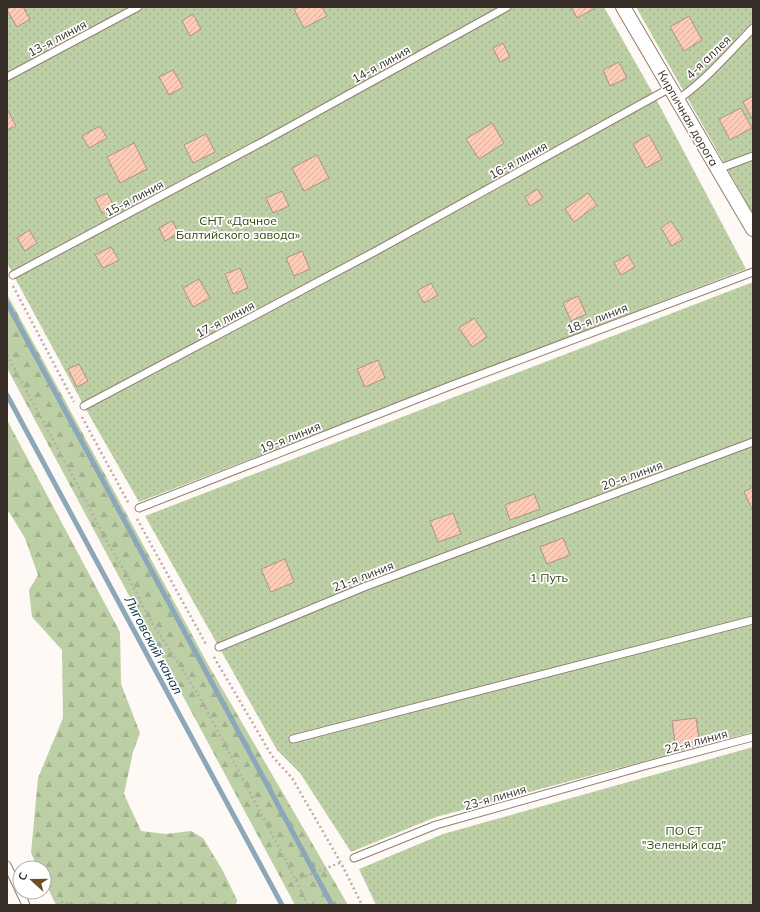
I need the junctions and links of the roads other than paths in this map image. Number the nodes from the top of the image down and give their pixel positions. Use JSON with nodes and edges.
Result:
{"nodes":[{"id":1,"x":138,"y":7,"type":"edge"},
{"id":2,"x":507,"y":7,"type":"edge"},
{"id":3,"x":623,"y":7,"type":"edge"},
{"id":4,"x":753,"y":28,"type":"edge"},
{"id":5,"x":7,"y":77,"type":"edge"},
{"id":6,"x":673,"y":94,"type":"junction"},
{"id":7,"x":266,"y":140,"type":"joint"},
{"id":8,"x":753,"y":156,"type":"edge"},
{"id":9,"x":718,"y":169,"type":"junction"},
{"id":10,"x":753,"y":229,"type":"edge"},
{"id":11,"x":376,"y":251,"type":"joint"},
{"id":12,"x":753,"y":272,"type":"edge"},
{"id":13,"x":12,"y":278,"type":"road end"},
{"id":14,"x":450,"y":386,"type":"joint"},
{"id":15,"x":84,"y":406,"type":"dead end"},
{"id":16,"x":753,"y":442,"type":"edge"},
{"id":17,"x":139,"y":508,"type":"dead end"},
{"id":18,"x":518,"y":529,"type":"joint"},
{"id":19,"x":753,"y":620,"type":"edge"},
{"id":20,"x":219,"y":647,"type":"dead end"},
{"id":21,"x":753,"y":737,"type":"edge"},
{"id":22,"x":293,"y":739,"type":"dead end"},
{"id":23,"x":644,"y":766,"type":"joint"},
{"id":24,"x":354,"y":858,"type":"dead end"},
{"id":25,"x":7,"y":865,"type":"edge"},
{"id":26,"x":12,"y":875,"type":"edge"}],
"edges":[{"from":1,"to":5,"type":"lane","name":"13-я линия"},
{"from":2,"to":7,"type":"lane","name":"14-я линия"},
{"from":3,"to":6,"type":"street","name":"Кирпичная дорога"},
{"from":4,"to":6,"type":"lane","name":"4-я аллея"},
{"from":6,"to":9,"type":"street","name":"Кирпичная дорога"},
{"from":6,"to":11,"type":"lane","name":"16-я линия"},
{"from":7,"to":13,"type":"lane","name":"15-я линия"},
{"from":8,"to":9,"type":"lane"},
{"from":9,"to":10,"type":"street","name":"Кирпичная дорога"},
{"from":11,"to":15,"type":"lane","name":"17-я линия"},
{"from":12,"to":14,"type":"lane","name":"18-я линия"},
{"from":14,"to":17,"type":"lane","name":"19-я линия"},
{"from":16,"to":18,"type":"lane","name":"20-я линия"},
{"from":18,"to":20,"type":"lane","name":"21-я линия"},
{"from":19,"to":22,"type":"lane"},
{"from":21,"to":23,"type":"lane","name":"22-я линия"},
{"from":23,"to":24,"type":"lane","name":"23-я линия"},
{"from":25,"to":26,"type":"lane"}]}
